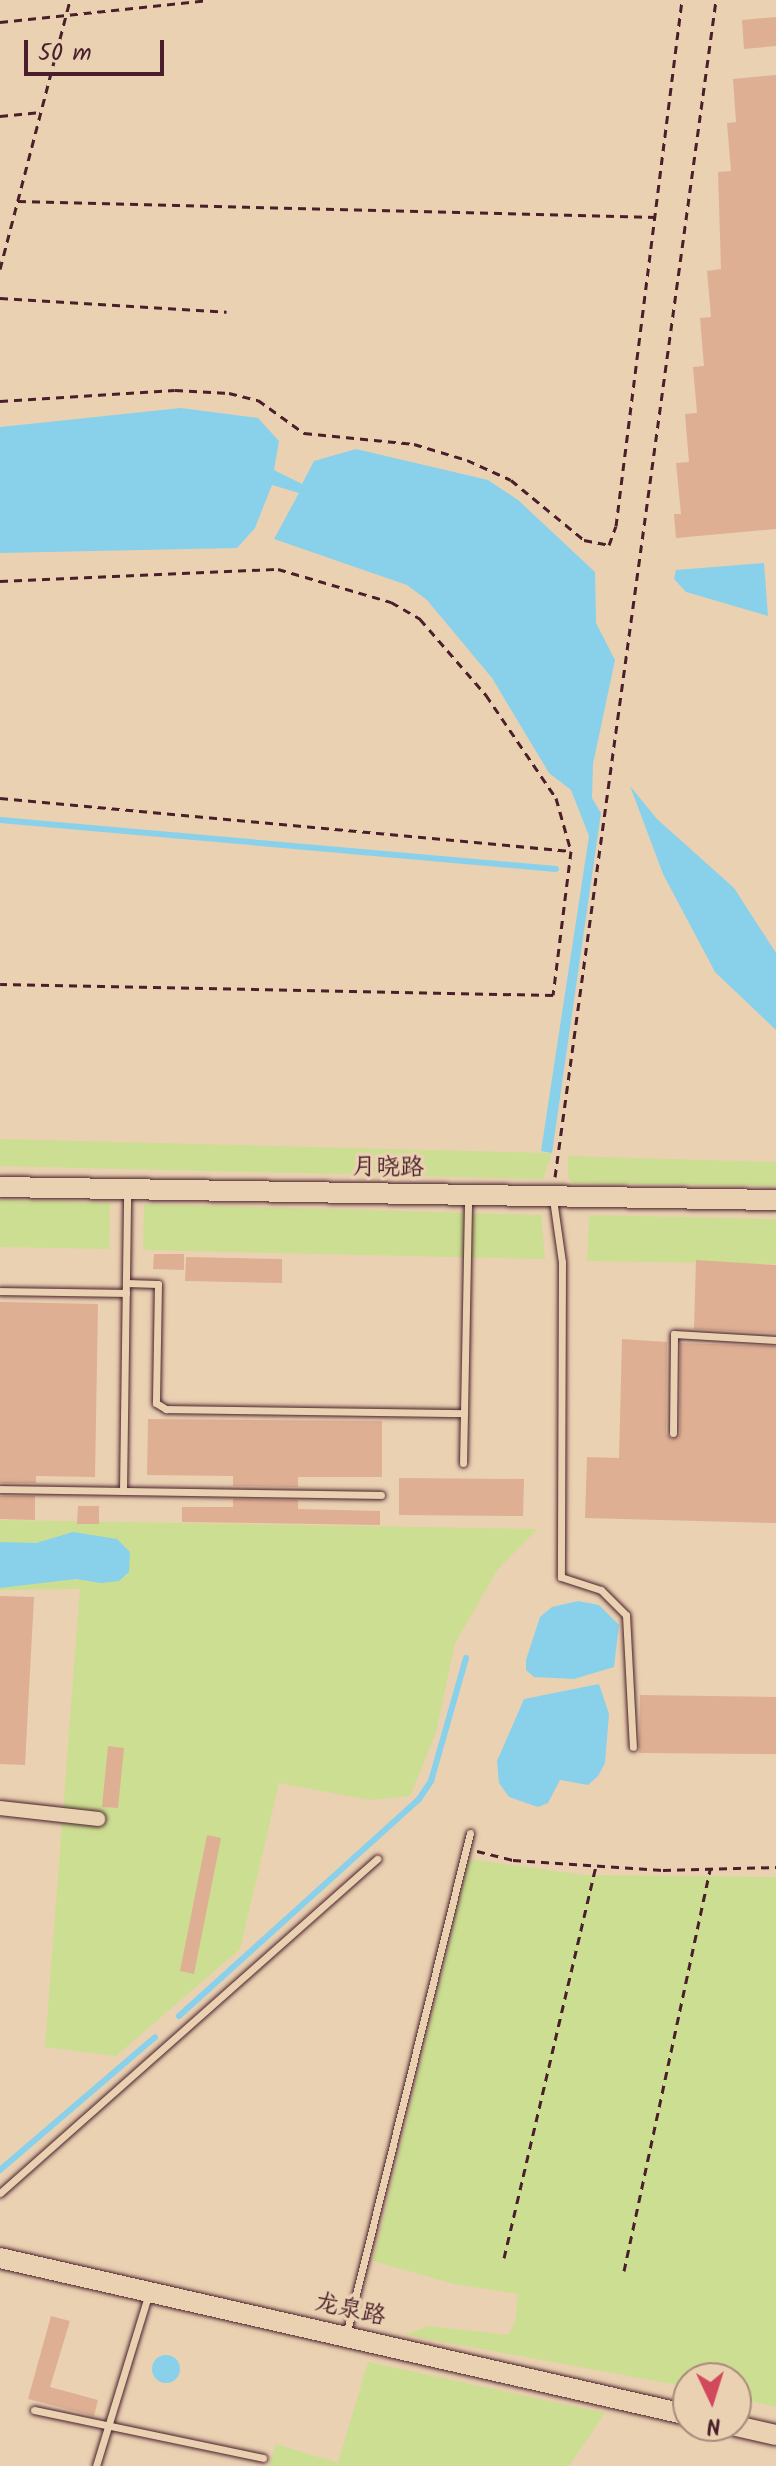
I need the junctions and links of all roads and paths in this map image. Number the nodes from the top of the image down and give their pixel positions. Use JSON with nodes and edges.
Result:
{"nodes":[{"id":1,"x":70,"y":0,"type":"edge"},
{"id":2,"x":209,"y":0,"type":"edge"},
{"id":3,"x":682,"y":0,"type":"edge"},
{"id":4,"x":716,"y":0,"type":"edge"},
{"id":5,"x":66,"y":16,"type":"junction"},
{"id":6,"x":0,"y":22,"type":"edge"},
{"id":7,"x":41,"y":112,"type":"junction"},
{"id":8,"x":0,"y":116,"type":"edge"},
{"id":9,"x":18,"y":201,"type":"junction"},
{"id":10,"x":657,"y":217,"type":"junction"},
{"id":11,"x":0,"y":269,"type":"edge"},
{"id":12,"x":0,"y":298,"type":"edge"},
{"id":13,"x":227,"y":312,"type":"dead end"},
{"id":14,"x":0,"y":401,"type":"edge"},
{"id":15,"x":0,"y":581,"type":"edge"},
{"id":16,"x":0,"y":798,"type":"edge"},
{"id":17,"x":571,"y":851,"type":"junction"},
{"id":18,"x":0,"y":984,"type":"edge"},
{"id":19,"x":0,"y":1187,"type":"edge"},
{"id":20,"x":127,"y":1189,"type":"junction"},
{"id":21,"x":468,"y":1195,"type":"junction"},
{"id":22,"x":553,"y":1197,"type":"junction"},
{"id":23,"x":776,"y":1200,"type":"edge"},
{"id":24,"x":126,"y":1288,"type":"junction"},
{"id":25,"x":0,"y":1291,"type":"edge"},
{"id":26,"x":776,"y":1340,"type":"edge"},
{"id":27,"x":464,"y":1413,"type":"junction"},
{"id":28,"x":673,"y":1433,"type":"dead end"},
{"id":29,"x":463,"y":1463,"type":"dead end"},
{"id":30,"x":0,"y":1489,"type":"edge"},
{"id":31,"x":123,"y":1491,"type":"junction"},
{"id":32,"x":381,"y":1495,"type":"dead end"},
{"id":33,"x":633,"y":1747,"type":"dead end"},
{"id":34,"x":0,"y":1808,"type":"edge"},
{"id":35,"x":98,"y":1819,"type":"dead end"},
{"id":36,"x":470,"y":1833,"type":"dead end"},
{"id":37,"x":466,"y":1847,"type":"junction"},
{"id":38,"x":377,"y":1859,"type":"dead end"},
{"id":39,"x":596,"y":1865,"type":"junction"},
{"id":40,"x":776,"y":1867,"type":"edge"},
{"id":41,"x":710,"y":1869,"type":"junction"},
{"id":42,"x":0,"y":2193,"type":"edge"},
{"id":43,"x":0,"y":2258,"type":"edge"},
{"id":44,"x":504,"y":2258,"type":"dead end"},
{"id":45,"x":624,"y":2271,"type":"dead end"},
{"id":46,"x":150,"y":2291,"type":"junction"},
{"id":47,"x":346,"y":2336,"type":"junction"},
{"id":48,"x":34,"y":2410,"type":"dead end"},
{"id":49,"x":672,"y":2411,"type":"edge"},
{"id":50,"x":109,"y":2426,"type":"junction"},
{"id":51,"x":752,"y":2430,"type":"edge"},
{"id":52,"x":776,"y":2435,"type":"edge"},
{"id":53,"x":263,"y":2458,"type":"dead end"},
{"id":54,"x":96,"y":2466,"type":"edge"}],
"edges":[{"from":1,"to":5,"type":"path"},
{"from":2,"to":5,"type":"path"},
{"from":3,"to":10,"type":"path"},
{"from":4,"to":22,"type":"path"},
{"from":5,"to":6,"type":"path"},
{"from":5,"to":7,"type":"path"},
{"from":7,"to":8,"type":"path"},
{"from":7,"to":9,"type":"path"},
{"from":9,"to":10,"type":"path"},
{"from":9,"to":11,"type":"path"},
{"from":10,"to":14,"type":"path"},
{"from":12,"to":13,"type":"path"},
{"from":15,"to":17,"type":"path"},
{"from":16,"to":17,"type":"path"},
{"from":17,"to":18,"type":"path"},
{"from":19,"to":20,"type":"street","name":"月晓路"},
{"from":20,"to":21,"type":"street","name":"月晓路"},
{"from":20,"to":24,"type":"lane"},
{"from":21,"to":22,"type":"street","name":"月晓路"},
{"from":21,"to":27,"type":"lane"},
{"from":22,"to":23,"type":"street","name":"月晓路"},
{"from":22,"to":33,"type":"lane"},
{"from":24,"to":25,"type":"lane"},
{"from":24,"to":27,"type":"lane"},
{"from":24,"to":31,"type":"lane"},
{"from":26,"to":28,"type":"lane"},
{"from":27,"to":29,"type":"lane"},
{"from":30,"to":31,"type":"lane"},
{"from":31,"to":32,"type":"lane"},
{"from":34,"to":35,"type":"street"},
{"from":36,"to":37,"type":"lane"},
{"from":37,"to":39,"type":"path"},
{"from":37,"to":47,"type":"lane"},
{"from":38,"to":42,"type":"lane"},
{"from":39,"to":41,"type":"path"},
{"from":39,"to":44,"type":"path"},
{"from":40,"to":41,"type":"path"},
{"from":41,"to":45,"type":"path"},
{"from":43,"to":46,"type":"street","name":"龙泉路"},
{"from":46,"to":47,"type":"street","name":"龙泉路"},
{"from":46,"to":50,"type":"lane"},
{"from":47,"to":49,"type":"street","name":"龙泉路"},
{"from":48,"to":50,"type":"lane"},
{"from":50,"to":53,"type":"lane"},
{"from":50,"to":54,"type":"lane"},
{"from":51,"to":52,"type":"street"}]}
